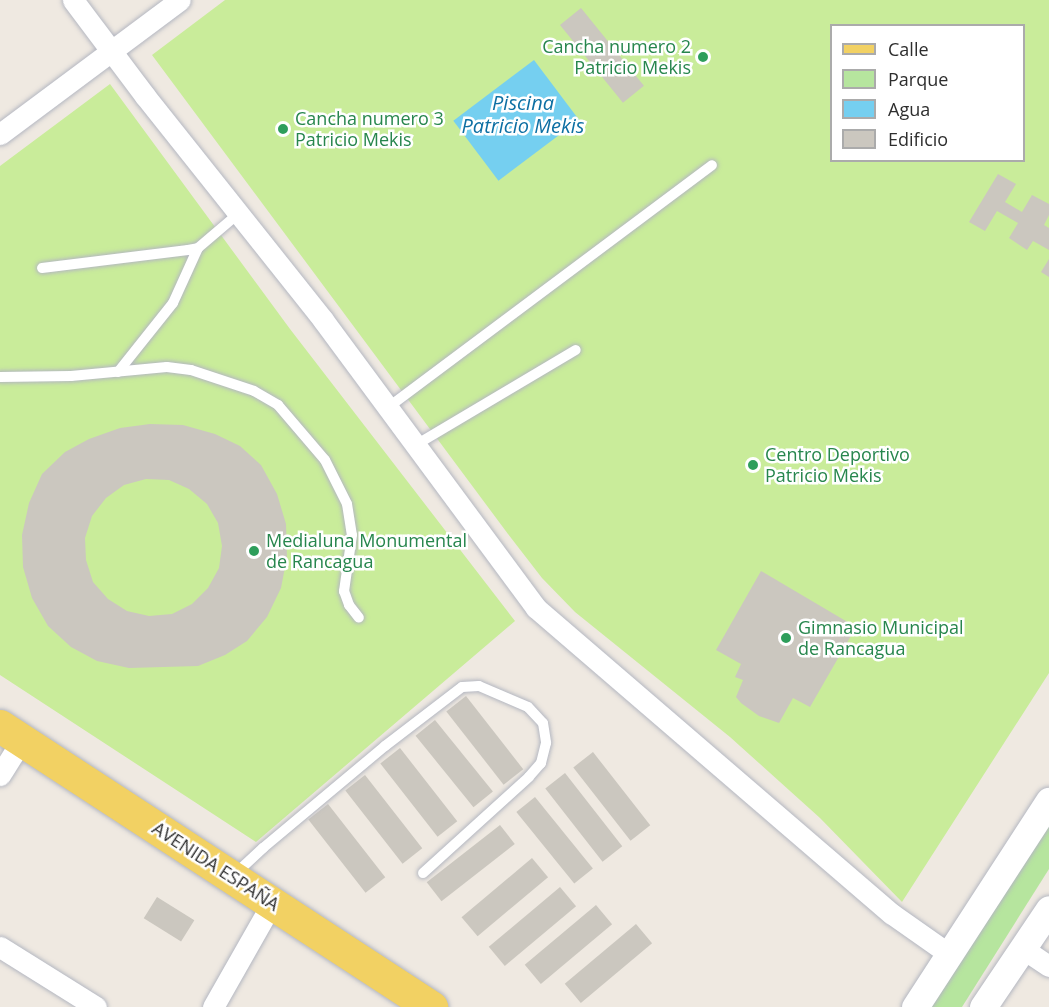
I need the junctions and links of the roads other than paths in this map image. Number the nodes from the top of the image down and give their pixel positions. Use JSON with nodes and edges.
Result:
{"nodes":[{"id":1,"x":73,"y":0,"type":"edge"},
{"id":2,"x":180,"y":0,"type":"edge"},
{"id":3,"x":113,"y":51,"type":"junction"},
{"id":4,"x":0,"y":134,"type":"edge"},
{"id":5,"x":712,"y":165,"type":"dead end"},
{"id":6,"x":238,"y":214,"type":"junction"},
{"id":7,"x":198,"y":248,"type":"junction"},
{"id":8,"x":42,"y":268,"type":"dead end"},
{"id":9,"x":576,"y":350,"type":"dead end"},
{"id":10,"x":118,"y":372,"type":"junction"},
{"id":11,"x":0,"y":377,"type":"edge"},
{"id":12,"x":386,"y":409,"type":"junction"},
{"id":13,"x":413,"y":446,"type":"junction"},
{"id":14,"x":359,"y":618,"type":"dead end"},
{"id":15,"x":11,"y":733,"type":"edge"},
{"id":16,"x":0,"y":774,"type":"edge"},
{"id":17,"x":1049,"y":801,"type":"edge"},
{"id":18,"x":423,"y":873,"type":"dead end"},
{"id":19,"x":232,"y":877,"type":"junction"},
{"id":20,"x":272,"y":903,"type":"junction"},
{"id":21,"x":1049,"y":909,"type":"edge"},
{"id":22,"x":0,"y":947,"type":"edge"},
{"id":23,"x":1022,"y":948,"type":"junction"},
{"id":24,"x":949,"y":954,"type":"junction"},
{"id":25,"x":1049,"y":966,"type":"edge"},
{"id":26,"x":96,"y":1007,"type":"edge"},
{"id":27,"x":213,"y":1007,"type":"edge"},
{"id":28,"x":431,"y":1007,"type":"edge"},
{"id":29,"x":915,"y":1007,"type":"edge"},
{"id":30,"x":983,"y":1007,"type":"edge"}],
"edges":[{"from":1,"to":3,"type":"street"},
{"from":2,"to":3,"type":"street"},
{"from":3,"to":4,"type":"street"},
{"from":3,"to":6,"type":"street"},
{"from":5,"to":12,"type":"lane"},
{"from":6,"to":7,"type":"lane"},
{"from":6,"to":12,"type":"street"},
{"from":7,"to":8,"type":"lane"},
{"from":7,"to":10,"type":"lane"},
{"from":9,"to":13,"type":"lane"},
{"from":10,"to":11,"type":"lane"},
{"from":10,"to":14,"type":"lane"},
{"from":12,"to":13,"type":"street"},
{"from":13,"to":24,"type":"street"},
{"from":15,"to":16,"type":"street"},
{"from":15,"to":19,"type":"main road","name":"AVENIDA ESPAÑA"},
{"from":17,"to":24,"type":"street"},
{"from":18,"to":19,"type":"lane"},
{"from":19,"to":20,"type":"main road","name":"AVENIDA ESPAÑA"},
{"from":20,"to":27,"type":"street"},
{"from":20,"to":28,"type":"main road","name":"AVENIDA ESPAÑA"},
{"from":21,"to":23,"type":"street"},
{"from":22,"to":26,"type":"street"},
{"from":23,"to":25,"type":"street"},
{"from":23,"to":30,"type":"street"},
{"from":24,"to":29,"type":"street"}]}
